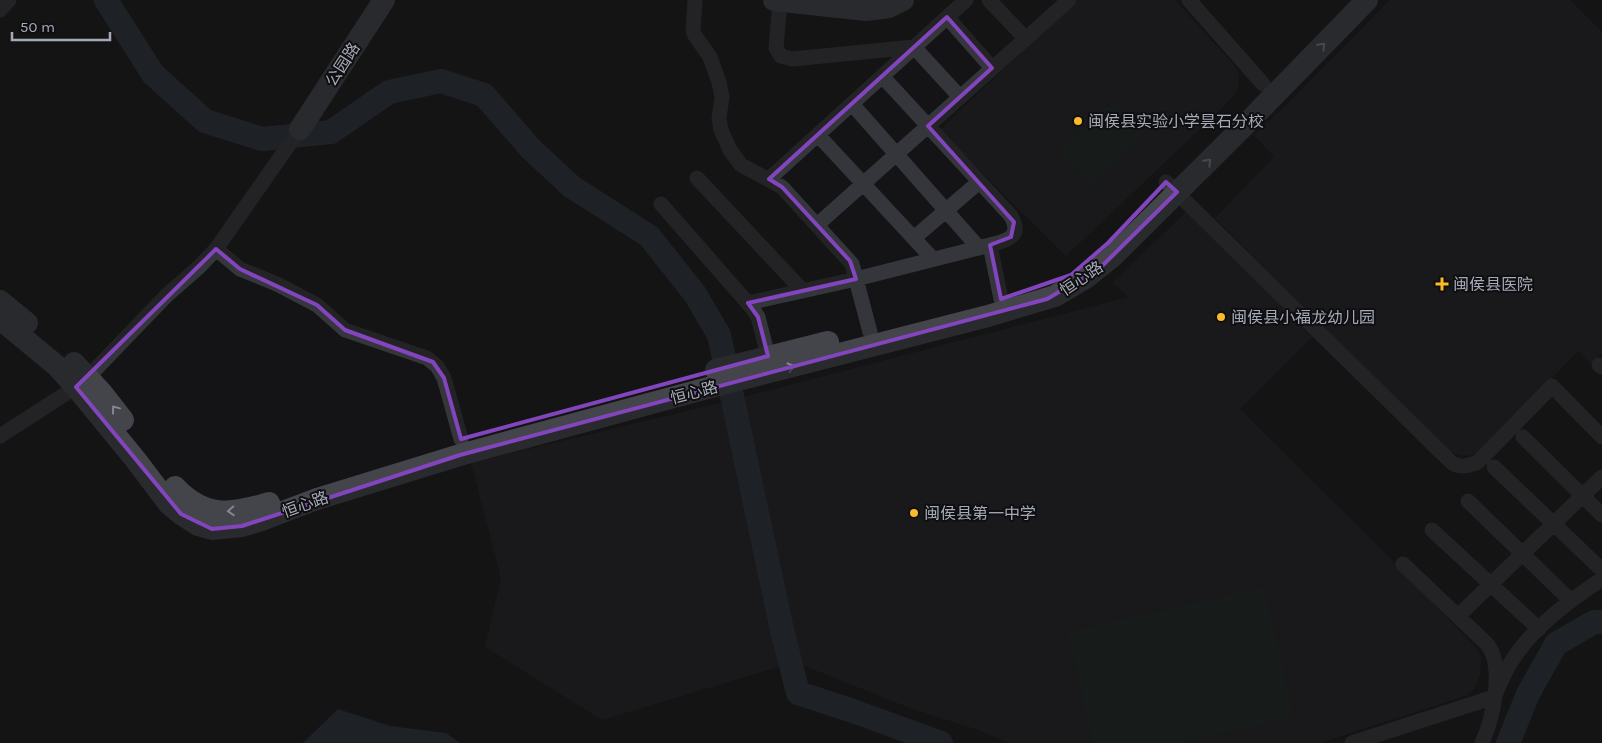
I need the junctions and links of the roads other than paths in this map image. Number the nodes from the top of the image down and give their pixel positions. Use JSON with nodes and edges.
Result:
{"nodes":[{"id":1,"x":9,"y":0,"type":"edge"},
{"id":2,"x":384,"y":0,"type":"edge"},
{"id":3,"x":695,"y":0,"type":"edge"},
{"id":4,"x":777,"y":0,"type":"edge"},
{"id":5,"x":904,"y":0,"type":"edge"},
{"id":6,"x":966,"y":0,"type":"edge"},
{"id":7,"x":989,"y":0,"type":"edge"},
{"id":8,"x":1069,"y":0,"type":"edge"},
{"id":9,"x":1189,"y":0,"type":"edge"},
{"id":10,"x":1345,"y":0,"type":"edge"},
{"id":11,"x":1367,"y":0,"type":"edge"},
{"id":12,"x":1053,"y":5,"type":"edge"},
{"id":13,"x":0,"y":10,"type":"edge"},
{"id":14,"x":947,"y":17,"type":"junction"},
{"id":15,"x":1026,"y":39,"type":"junction"},
{"id":16,"x":914,"y":47,"type":"junction"},
{"id":17,"x":992,"y":68,"type":"junction"},
{"id":18,"x":882,"y":76,"type":"junction"},
{"id":19,"x":1263,"y":84,"type":"junction"},
{"id":20,"x":960,"y":98,"type":"junction"},
{"id":21,"x":852,"y":104,"type":"junction"},
{"id":22,"x":928,"y":126,"type":"junction"},
{"id":23,"x":818,"y":135,"type":"junction"},
{"id":24,"x":295,"y":136,"type":"joint"},
{"id":25,"x":896,"y":154,"type":"junction"},
{"id":26,"x":697,"y":178,"type":"dead end"},
{"id":27,"x":769,"y":179,"type":"junction"},
{"id":28,"x":979,"y":182,"type":"junction"},
{"id":29,"x":863,"y":184,"type":"junction"},
{"id":30,"x":1172,"y":187,"type":"junction"},
{"id":31,"x":661,"y":204,"type":"dead end"},
{"id":32,"x":946,"y":210,"type":"junction"},
{"id":33,"x":817,"y":225,"type":"junction"},
{"id":34,"x":914,"y":238,"type":"junction"},
{"id":35,"x":984,"y":247,"type":"junction"},
{"id":36,"x":216,"y":249,"type":"junction"},
{"id":37,"x":933,"y":259,"type":"junction"},
{"id":38,"x":856,"y":279,"type":"junction"},
{"id":39,"x":802,"y":291,"type":"junction"},
{"id":40,"x":1001,"y":299,"type":"junction"},
{"id":41,"x":0,"y":301,"type":"edge"},
{"id":42,"x":748,"y":303,"type":"junction"},
{"id":43,"x":0,"y":319,"type":"edge"},
{"id":44,"x":870,"y":332,"type":"junction"},
{"id":45,"x":768,"y":356,"type":"junction"},
{"id":46,"x":742,"y":371,"type":"junction"},
{"id":47,"x":714,"y":379,"type":"junction"},
{"id":48,"x":82,"y":382,"type":"junction"},
{"id":49,"x":0,"y":436,"type":"edge"},
{"id":50,"x":1602,"y":437,"type":"edge"},
{"id":51,"x":1523,"y":438,"type":"dead end"},
{"id":52,"x":461,"y":439,"type":"junction"},
{"id":53,"x":1494,"y":467,"type":"dead end"},
{"id":54,"x":1602,"y":477,"type":"edge"},
{"id":55,"x":1582,"y":496,"type":"junction"},
{"id":56,"x":1468,"y":501,"type":"dead end"},
{"id":57,"x":1602,"y":515,"type":"edge"},
{"id":58,"x":1553,"y":524,"type":"junction"},
{"id":59,"x":1432,"y":530,"type":"dead end"},
{"id":60,"x":1522,"y":554,"type":"junction"},
{"id":61,"x":1404,"y":564,"type":"dead end"},
{"id":62,"x":1602,"y":570,"type":"edge"},
{"id":63,"x":1602,"y":580,"type":"edge"},
{"id":64,"x":1491,"y":584,"type":"junction"},
{"id":65,"x":1571,"y":601,"type":"junction"},
{"id":66,"x":1458,"y":616,"type":"junction"},
{"id":67,"x":1539,"y":629,"type":"junction"},
{"id":68,"x":1494,"y":697,"type":"junction"},
{"id":69,"x":1352,"y":743,"type":"edge"},
{"id":70,"x":1482,"y":743,"type":"edge"}],
"edges":[{"from":1,"to":13,"type":"street"},
{"from":2,"to":24,"type":"main road","name":"公园路"},
{"from":3,"to":27,"type":"street"},
{"from":4,"to":5,"type":"main road"},
{"from":4,"to":16,"type":"street"},
{"from":6,"to":14,"type":"street"},
{"from":7,"to":15,"type":"street"},
{"from":8,"to":12,"type":"street"},
{"from":9,"to":19,"type":"street"},
{"from":10,"to":19,"type":"main road","name":"恒心路"},
{"from":30,"to":11,"type":"main road","name":"恒心路","one_way":true},
{"from":12,"to":15,"type":"street"},
{"from":14,"to":16,"type":"street"},
{"from":14,"to":17,"type":"street"},
{"from":15,"to":17,"type":"street"},
{"from":16,"to":18,"type":"street"},
{"from":16,"to":20,"type":"street"},
{"from":17,"to":20,"type":"street"},
{"from":18,"to":21,"type":"street"},
{"from":18,"to":22,"type":"street"},
{"from":19,"to":30,"type":"main road","name":"恒心路"},
{"from":20,"to":22,"type":"street"},
{"from":21,"to":23,"type":"street"},
{"from":21,"to":25,"type":"street"},
{"from":22,"to":25,"type":"street"},
{"from":22,"to":28,"type":"street"},
{"from":23,"to":27,"type":"street"},
{"from":23,"to":29,"type":"street"},
{"from":24,"to":36,"type":"street"},
{"from":25,"to":29,"type":"street"},
{"from":25,"to":32,"type":"street"},
{"from":26,"to":39,"type":"street"},
{"from":27,"to":33,"type":"street"},
{"from":28,"to":32,"type":"street"},
{"from":28,"to":35,"type":"street"},
{"from":29,"to":33,"type":"street"},
{"from":29,"to":34,"type":"street"},
{"from":30,"to":40,"type":"main road","name":"恒心路"},
{"from":46,"to":30,"type":"main road","name":"恒心路","one_way":true},
{"from":30,"to":50,"type":"street"},
{"from":31,"to":42,"type":"street"},
{"from":32,"to":34,"type":"street"},
{"from":32,"to":35,"type":"street"},
{"from":33,"to":38,"type":"street"},
{"from":34,"to":37,"type":"street"},
{"from":35,"to":37,"type":"street"},
{"from":35,"to":40,"type":"street"},
{"from":36,"to":48,"type":"street"},
{"from":36,"to":52,"type":"street"},
{"from":37,"to":38,"type":"street"},
{"from":38,"to":39,"type":"street"},
{"from":38,"to":44,"type":"street"},
{"from":39,"to":42,"type":"street"},
{"from":40,"to":44,"type":"main road","name":"恒心路"},
{"from":41,"to":48,"type":"main road","name":"恒心路"},
{"from":42,"to":45,"type":"street"},
{"from":43,"to":48,"type":"main road","name":"恒心路"},
{"from":44,"to":45,"type":"main road","name":"恒心路"},
{"from":45,"to":46,"type":"main road","name":"恒心路"},
{"from":46,"to":47,"type":"main road","name":"恒心路"},
{"from":47,"to":48,"type":"main road","name":"恒心路"},
{"from":47,"to":52,"type":"main road","name":"恒心路"},
{"from":48,"to":49,"type":"street"},
{"from":52,"to":48,"type":"main road","name":"恒心路","one_way":true},
{"from":51,"to":55,"type":"street"},
{"from":53,"to":58,"type":"street"},
{"from":54,"to":55,"type":"street"},
{"from":55,"to":57,"type":"street"},
{"from":55,"to":58,"type":"street"},
{"from":56,"to":60,"type":"street"},
{"from":58,"to":60,"type":"street"},
{"from":58,"to":62,"type":"street"},
{"from":59,"to":64,"type":"street"},
{"from":60,"to":64,"type":"street"},
{"from":60,"to":65,"type":"street"},
{"from":61,"to":66,"type":"street"},
{"from":63,"to":65,"type":"street"},
{"from":64,"to":66,"type":"street"},
{"from":64,"to":67,"type":"street"},
{"from":65,"to":67,"type":"street"},
{"from":66,"to":68,"type":"street"},
{"from":67,"to":68,"type":"street"},
{"from":68,"to":69,"type":"street"},
{"from":68,"to":70,"type":"street"}]}
